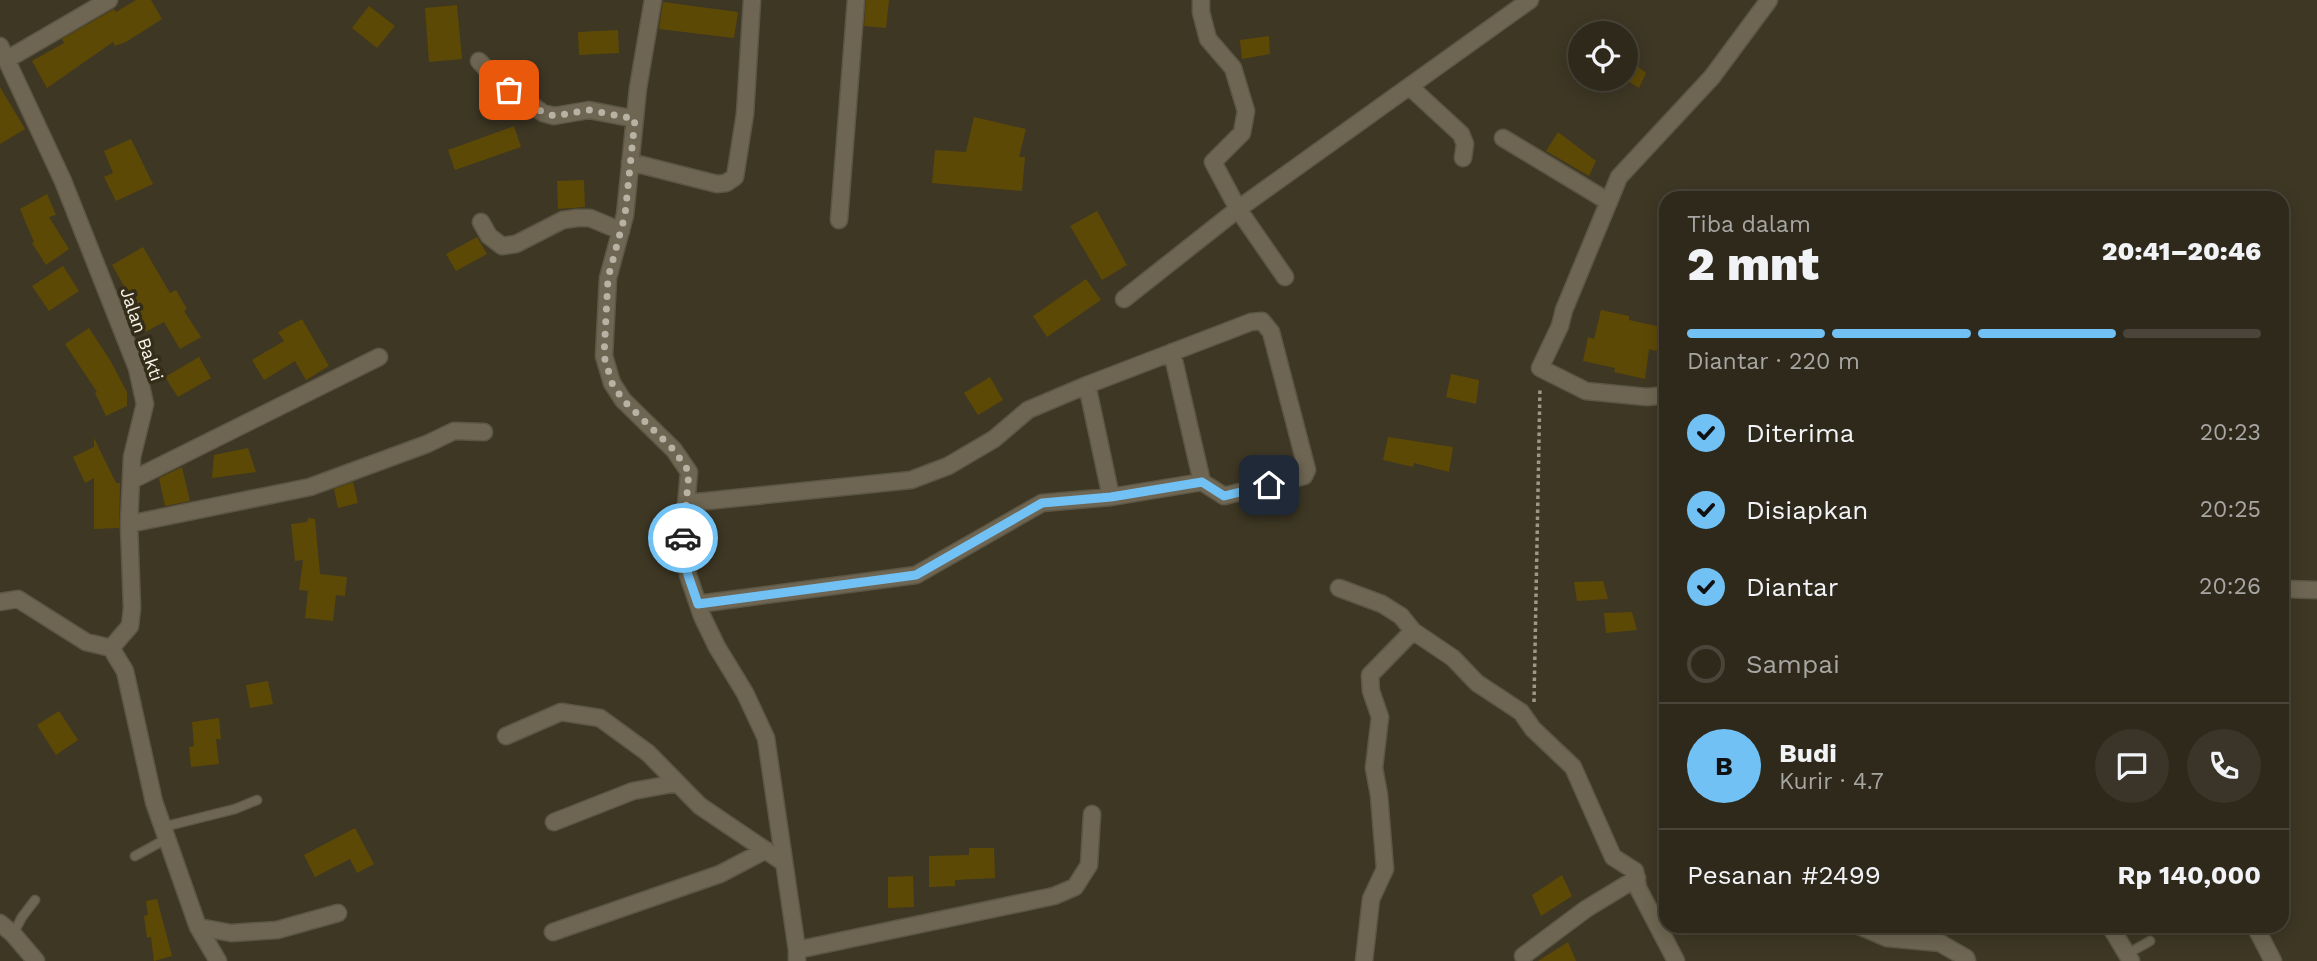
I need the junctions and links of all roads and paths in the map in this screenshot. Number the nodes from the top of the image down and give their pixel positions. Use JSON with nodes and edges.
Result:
{"nodes":[{"id":1,"x":109,"y":0,"type":"edge"},
{"id":2,"x":653,"y":0,"type":"edge"},
{"id":3,"x":752,"y":0,"type":"edge"},
{"id":4,"x":856,"y":0,"type":"edge"},
{"id":5,"x":1201,"y":0,"type":"edge"},
{"id":6,"x":1530,"y":0,"type":"edge"},
{"id":7,"x":1769,"y":0,"type":"edge"},
{"id":8,"x":3,"y":53,"type":"edge"},
{"id":9,"x":479,"y":61,"type":"dead end"},
{"id":10,"x":1410,"y":87,"type":"junction"},
{"id":11,"x":635,"y":119,"type":"junction"},
{"id":12,"x":1503,"y":138,"type":"dead end"},
{"id":13,"x":1463,"y":158,"type":"dead end"},
{"id":14,"x":630,"y":162,"type":"junction"},
{"id":15,"x":1609,"y":202,"type":"junction"},
{"id":16,"x":1238,"y":209,"type":"junction"},
{"id":17,"x":839,"y":220,"type":"dead end"},
{"id":18,"x":481,"y":222,"type":"dead end"},
{"id":19,"x":621,"y":230,"type":"junction"},
{"id":20,"x":1285,"y":277,"type":"dead end"},
{"id":21,"x":1124,"y":299,"type":"dead end"},
{"id":22,"x":1172,"y":352,"type":"junction"},
{"id":23,"x":379,"y":357,"type":"dead end"},
{"id":24,"x":1540,"y":368,"type":"junction"},
{"id":25,"x":1087,"y":386,"type":"junction"},
{"id":26,"x":1659,"y":396,"type":"edge"},
{"id":27,"x":484,"y":432,"type":"dead end"},
{"id":28,"x":132,"y":480,"type":"junction"},
{"id":29,"x":1202,"y":482,"type":"junction"},
{"id":30,"x":1111,"y":497,"type":"junction"},
{"id":31,"x":687,"y":503,"type":"junction"},
{"id":32,"x":129,"y":524,"type":"junction"},
{"id":33,"x":1339,"y":588,"type":"dead end"},
{"id":34,"x":2289,"y":589,"type":"edge"},
{"id":35,"x":2317,"y":590,"type":"edge"},
{"id":36,"x":0,"y":602,"type":"edge"},
{"id":37,"x":698,"y":604,"type":"junction"},
{"id":38,"x":1413,"y":631,"type":"junction"},
{"id":39,"x":111,"y":648,"type":"junction"},
{"id":40,"x":1533,"y":729,"type":"junction"},
{"id":41,"x":506,"y":736,"type":"dead end"},
{"id":42,"x":677,"y":783,"type":"junction"},
{"id":43,"x":257,"y":800,"type":"dead end"},
{"id":44,"x":1092,"y":814,"type":"dead end"},
{"id":45,"x":554,"y":822,"type":"dead end"},
{"id":46,"x":165,"y":832,"type":"junction"},
{"id":47,"x":766,"y":850,"type":"junction"},
{"id":48,"x":135,"y":856,"type":"dead end"},
{"id":49,"x":783,"y":862,"type":"junction"},
{"id":50,"x":1637,"y":878,"type":"junction"},
{"id":51,"x":35,"y":900,"type":"dead end"},
{"id":52,"x":338,"y":913,"type":"dead end"},
{"id":53,"x":0,"y":923,"type":"edge"},
{"id":54,"x":198,"y":927,"type":"junction"},
{"id":55,"x":1659,"y":928,"type":"edge"},
{"id":56,"x":554,"y":932,"type":"dead end"},
{"id":57,"x":1661,"y":933,"type":"edge"},
{"id":58,"x":1875,"y":933,"type":"edge"},
{"id":59,"x":2114,"y":933,"type":"edge"},
{"id":60,"x":2259,"y":933,"type":"edge"},
{"id":61,"x":13,"y":934,"type":"junction"},
{"id":62,"x":2150,"y":941,"type":"dead end"},
{"id":63,"x":797,"y":955,"type":"edge"},
{"id":64,"x":1523,"y":956,"type":"dead end"},
{"id":65,"x":2129,"y":958,"type":"edge"},
{"id":66,"x":36,"y":961,"type":"edge"},
{"id":67,"x":218,"y":961,"type":"edge"},
{"id":68,"x":1364,"y":961,"type":"edge"},
{"id":69,"x":1676,"y":961,"type":"edge"},
{"id":70,"x":1967,"y":961,"type":"edge"},
{"id":71,"x":2273,"y":961,"type":"edge"}],
"edges":[{"from":1,"to":8,"type":"street"},
{"from":2,"to":11,"type":"street"},
{"from":3,"to":14,"type":"street"},
{"from":4,"to":17,"type":"street"},
{"from":5,"to":16,"type":"street"},
{"from":6,"to":10,"type":"street"},
{"from":7,"to":15,"type":"street"},
{"from":8,"to":28,"type":"street","name":"Jalan Bakti"},
{"from":9,"to":11,"type":"street"},
{"from":10,"to":13,"type":"street"},
{"from":10,"to":16,"type":"street"},
{"from":11,"to":14,"type":"street"},
{"from":12,"to":15,"type":"street"},
{"from":14,"to":19,"type":"street"},
{"from":15,"to":24,"type":"street"},
{"from":16,"to":20,"type":"street"},
{"from":16,"to":21,"type":"street"},
{"from":18,"to":19,"type":"street"},
{"from":19,"to":31,"type":"street"},
{"from":22,"to":25,"type":"street"},
{"from":22,"to":29,"type":"street"},
{"from":22,"to":29,"type":"street"},
{"from":23,"to":28,"type":"street"},
{"from":24,"to":26,"type":"street"},
{"from":24,"to":40,"type":"path"},
{"from":25,"to":30,"type":"street"},
{"from":25,"to":31,"type":"street"},
{"from":27,"to":32,"type":"street"},
{"from":28,"to":32,"type":"street","name":"Jalan Bakti"},
{"from":29,"to":30,"type":"street"},
{"from":30,"to":37,"type":"street"},
{"from":31,"to":37,"type":"street"},
{"from":32,"to":39,"type":"street","name":"Jalan Bakti"},
{"from":33,"to":38,"type":"street"},
{"from":34,"to":35,"type":"street"},
{"from":36,"to":39,"type":"street"},
{"from":37,"to":49,"type":"street"},
{"from":38,"to":40,"type":"street"},
{"from":38,"to":68,"type":"street"},
{"from":39,"to":46,"type":"street"},
{"from":40,"to":50,"type":"street"},
{"from":41,"to":42,"type":"street"},
{"from":42,"to":45,"type":"street"},
{"from":42,"to":47,"type":"street"},
{"from":43,"to":46,"type":"lane"},
{"from":44,"to":63,"type":"street"},
{"from":46,"to":48,"type":"lane"},
{"from":46,"to":54,"type":"street"},
{"from":47,"to":49,"type":"street"},
{"from":47,"to":56,"type":"street"},
{"from":49,"to":63,"type":"street"},
{"from":50,"to":55,"type":"street"},
{"from":50,"to":64,"type":"street"},
{"from":51,"to":61,"type":"lane"},
{"from":52,"to":54,"type":"street"},
{"from":53,"to":61,"type":"street"},
{"from":54,"to":67,"type":"street"},
{"from":57,"to":69,"type":"street"},
{"from":58,"to":70,"type":"street"},
{"from":59,"to":65,"type":"street"},
{"from":60,"to":71,"type":"street"},
{"from":61,"to":66,"type":"street"},
{"from":62,"to":65,"type":"lane"}]}
